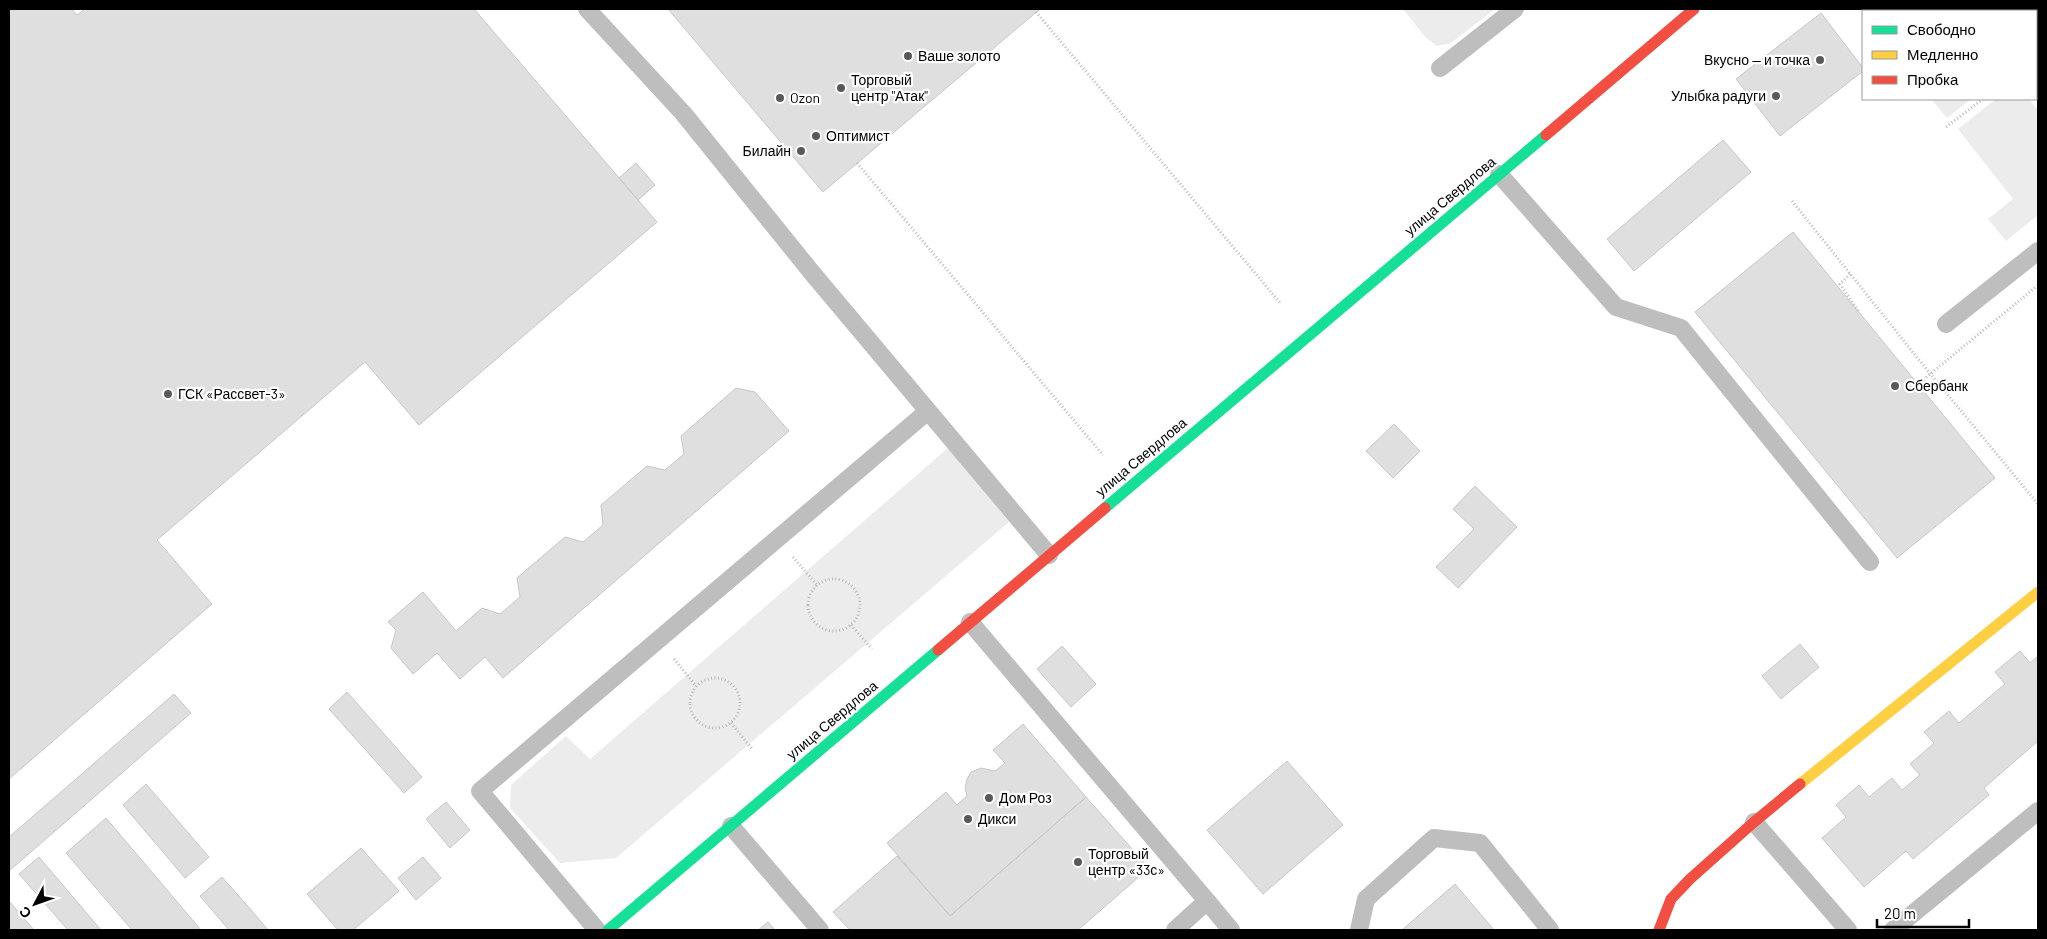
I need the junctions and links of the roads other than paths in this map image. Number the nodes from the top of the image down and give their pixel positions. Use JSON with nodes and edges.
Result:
{"nodes":[{"id":1,"x":587,"y":9,"type":"edge"},
{"id":2,"x":1515,"y":9,"type":"edge"},
{"id":3,"x":1694,"y":9,"type":"edge"},
{"id":4,"x":1440,"y":68,"type":"dead end"},
{"id":5,"x":1499,"y":174,"type":"junction"},
{"id":6,"x":2038,"y":251,"type":"edge"},
{"id":7,"x":1946,"y":324,"type":"dead end"},
{"id":8,"x":928,"y":411,"type":"junction"},
{"id":9,"x":1048,"y":555,"type":"junction"},
{"id":10,"x":1870,"y":562,"type":"dead end"},
{"id":11,"x":2038,"y":592,"type":"edge"},
{"id":12,"x":970,"y":622,"type":"junction"},
{"id":13,"x":2038,"y":811,"type":"edge"},
{"id":14,"x":1754,"y":822,"type":"junction"},
{"id":15,"x":731,"y":826,"type":"junction"},
{"id":16,"x":1207,"y":901,"type":"junction"},
{"id":17,"x":598,"y":930,"type":"edge"},
{"id":18,"x":608,"y":930,"type":"edge"},
{"id":19,"x":820,"y":930,"type":"edge"},
{"id":20,"x":1175,"y":930,"type":"edge"},
{"id":21,"x":1231,"y":930,"type":"edge"},
{"id":22,"x":1359,"y":930,"type":"edge"},
{"id":23,"x":1550,"y":930,"type":"edge"},
{"id":24,"x":1659,"y":930,"type":"edge"},
{"id":25,"x":1848,"y":930,"type":"edge"},
{"id":26,"x":1893,"y":930,"type":"edge"}],
"edges":[{"from":1,"to":8,"type":"lane"},
{"from":2,"to":4,"type":"lane"},
{"from":3,"to":5,"type":"main road","name":"улица Свердлова"},
{"from":5,"to":9,"type":"main road","name":"улица Свердлова"},
{"from":5,"to":10,"type":"lane"},
{"from":6,"to":7,"type":"lane"},
{"from":8,"to":9,"type":"lane"},
{"from":8,"to":17,"type":"lane"},
{"from":9,"to":12,"type":"main road","name":"улица Свердлова"},
{"from":11,"to":14,"type":"main road"},
{"from":12,"to":15,"type":"main road","name":"улица Свердлова"},
{"from":12,"to":16,"type":"lane"},
{"from":13,"to":26,"type":"lane"},
{"from":14,"to":24,"type":"main road"},
{"from":14,"to":25,"type":"lane"},
{"from":15,"to":18,"type":"main road","name":"улица Свердлова"},
{"from":15,"to":19,"type":"lane"},
{"from":16,"to":20,"type":"lane"},
{"from":16,"to":21,"type":"lane"},
{"from":22,"to":23,"type":"lane"}]}
